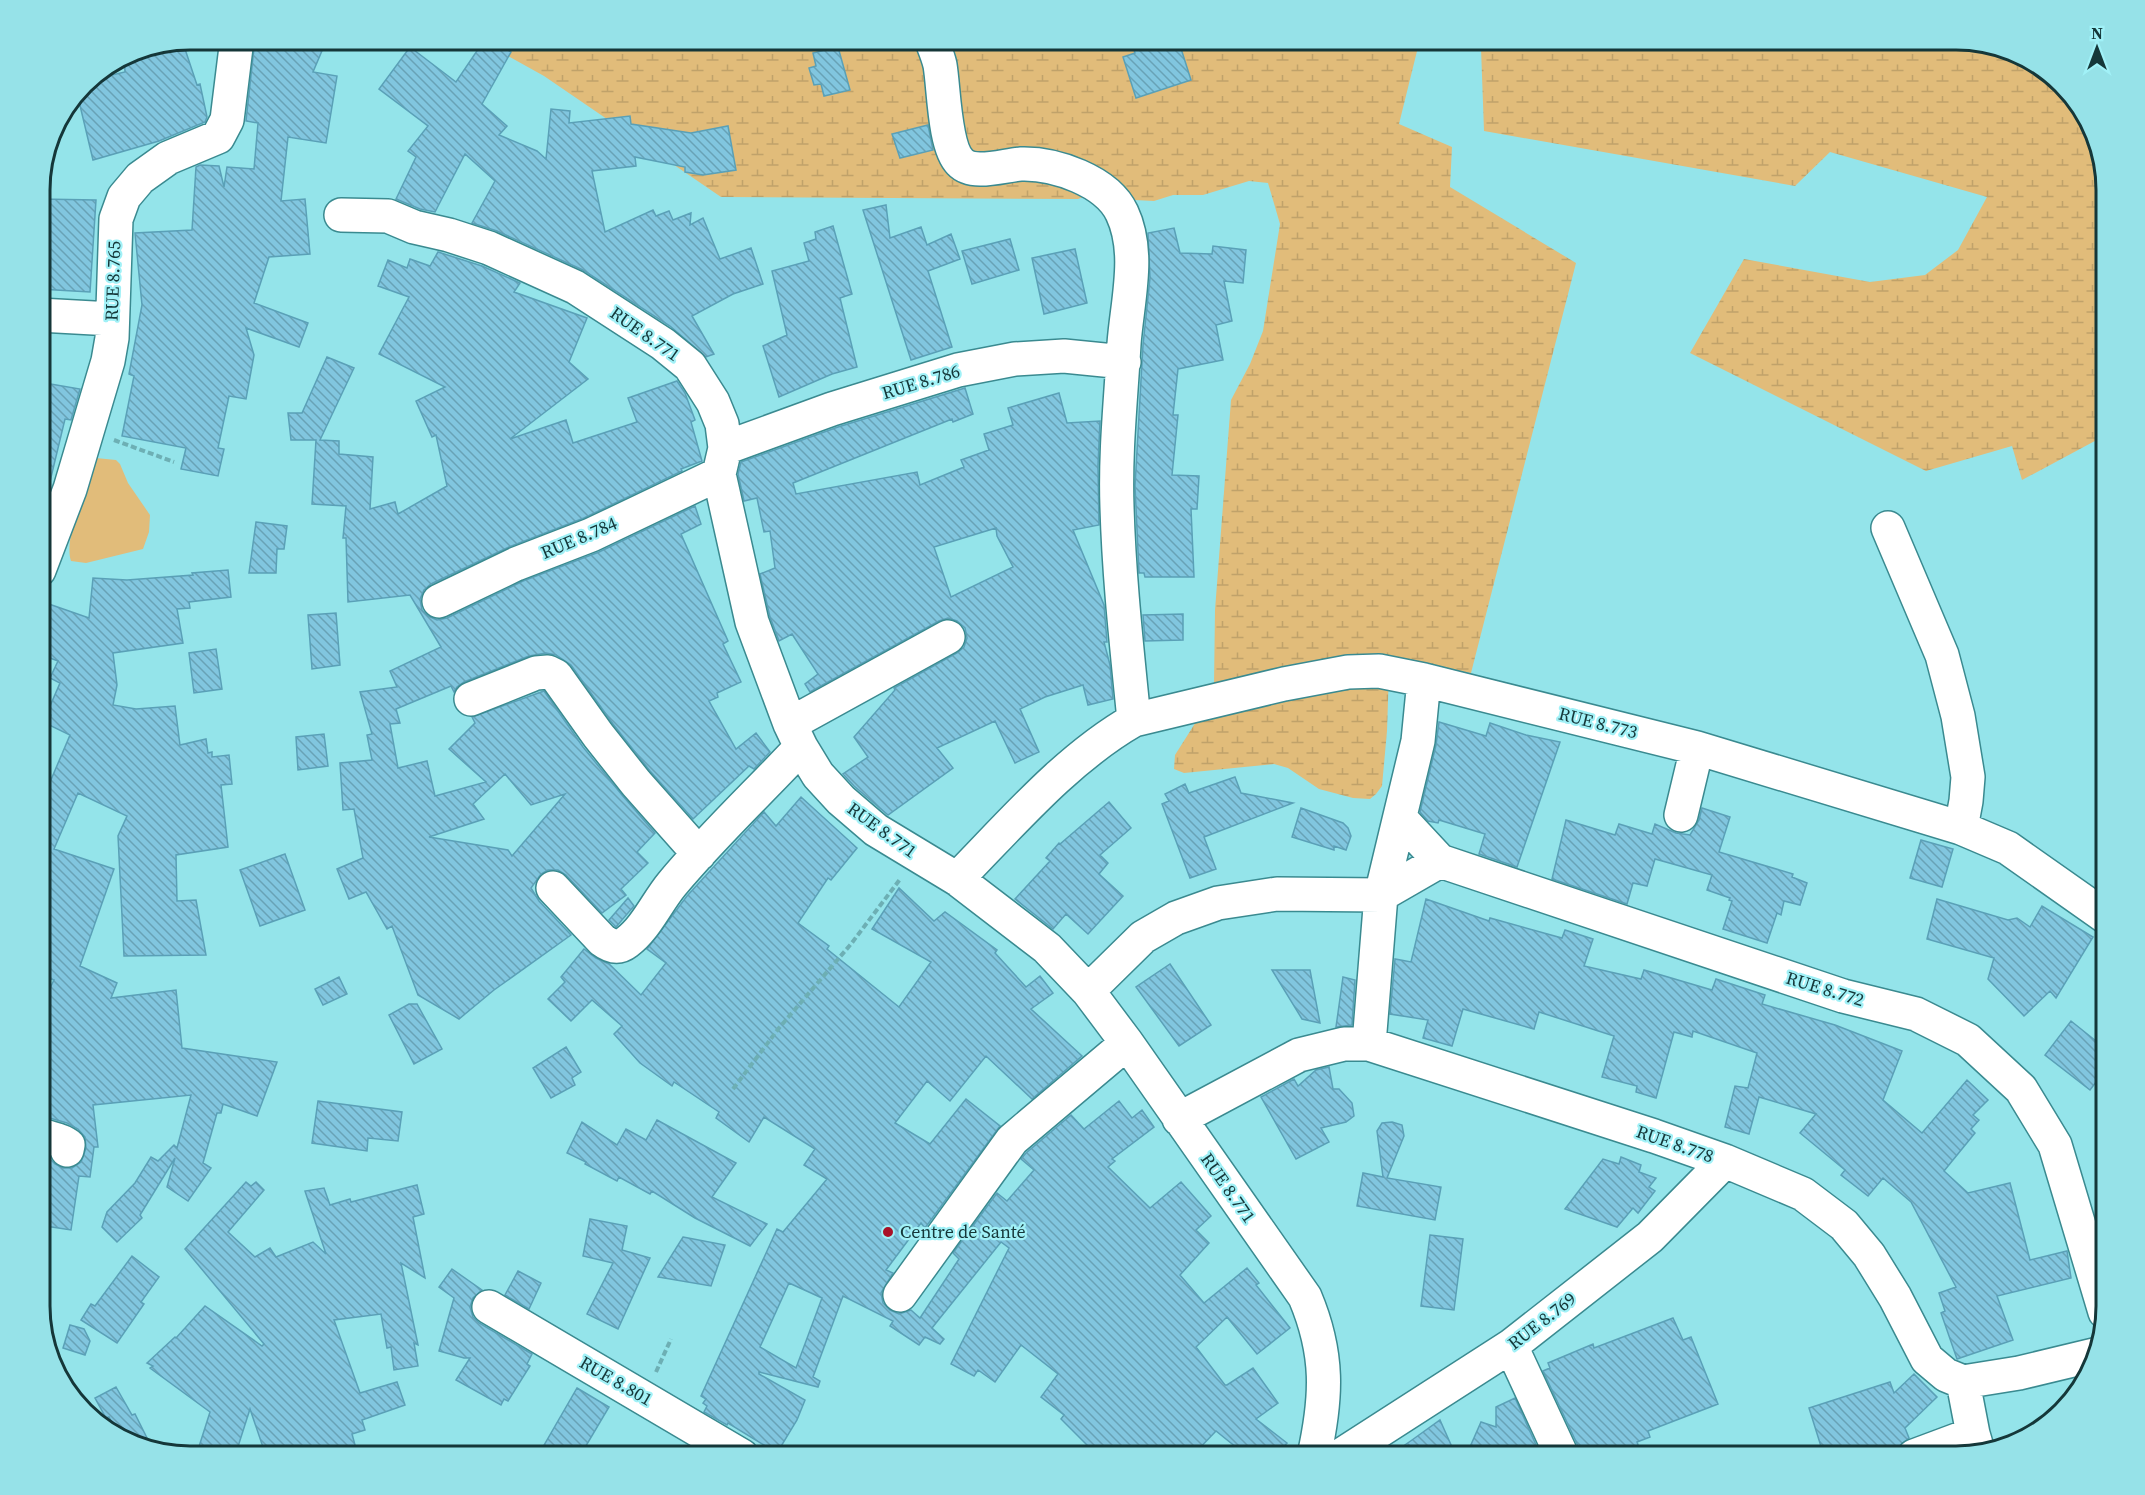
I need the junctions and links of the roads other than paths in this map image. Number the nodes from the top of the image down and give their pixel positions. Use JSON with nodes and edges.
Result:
{"nodes":[{"id":1,"x":236,"y":50,"type":"edge"},
{"id":2,"x":935,"y":50,"type":"edge"},
{"id":3,"x":340,"y":215,"type":"dead end"},
{"id":4,"x":50,"y":316,"type":"edge"},
{"id":5,"x":112,"y":320,"type":"junction"},
{"id":6,"x":1124,"y":362,"type":"junction"},
{"id":7,"x":722,"y":461,"type":"junction"},
{"id":8,"x":1888,"y":528,"type":"dead end"},
{"id":9,"x":50,"y":541,"type":"edge"},
{"id":10,"x":439,"y":601,"type":"dead end"},
{"id":11,"x":948,"y":637,"type":"dead end"},
{"id":12,"x":1424,"y":680,"type":"junction"},
{"id":13,"x":471,"y":699,"type":"dead end"},
{"id":14,"x":1134,"y":720,"type":"junction"},
{"id":15,"x":796,"y":736,"type":"junction"},
{"id":16,"x":1697,"y":748,"type":"junction"},
{"id":17,"x":1681,"y":815,"type":"dead end"},
{"id":18,"x":1400,"y":818,"type":"junction"},
{"id":19,"x":1961,"y":828,"type":"junction"},
{"id":20,"x":699,"y":854,"type":"junction"},
{"id":21,"x":1440,"y":861,"type":"junction"},
{"id":22,"x":957,"y":879,"type":"junction"},
{"id":23,"x":553,"y":888,"type":"dead end"},
{"id":24,"x":1381,"y":895,"type":"junction"},
{"id":25,"x":2096,"y":910,"type":"edge"},
{"id":26,"x":1088,"y":991,"type":"junction"},
{"id":27,"x":1127,"y":1043,"type":"junction"},
{"id":28,"x":1370,"y":1044,"type":"junction"},
{"id":29,"x":1179,"y":1119,"type":"junction"},
{"id":30,"x":50,"y":1138,"type":"edge"},
{"id":31,"x":67,"y":1149,"type":"dead end"},
{"id":32,"x":1725,"y":1161,"type":"junction"},
{"id":33,"x":2096,"y":1282,"type":"edge"},
{"id":34,"x":900,"y":1295,"type":"dead end"},
{"id":35,"x":489,"y":1307,"type":"dead end"},
{"id":36,"x":1511,"y":1346,"type":"junction"},
{"id":37,"x":2086,"y":1357,"type":"edge"},
{"id":38,"x":1963,"y":1382,"type":"junction"},
{"id":39,"x":1975,"y":1442,"type":"edge"},
{"id":40,"x":724,"y":1445,"type":"edge"},
{"id":41,"x":1316,"y":1445,"type":"edge"},
{"id":42,"x":1357,"y":1445,"type":"edge"},
{"id":43,"x":1557,"y":1445,"type":"edge"}],
"edges":[{"from":1,"to":5,"type":"street","name":"RUE 8.765"},
{"from":2,"to":6,"type":"street"},
{"from":3,"to":7,"type":"street","name":"RUE 8.771"},
{"from":4,"to":5,"type":"street"},
{"from":5,"to":9,"type":"street","name":"RUE 8.765"},
{"from":6,"to":7,"type":"street","name":"RUE 8.786"},
{"from":6,"to":14,"type":"street"},
{"from":7,"to":10,"type":"street","name":"RUE 8.784"},
{"from":7,"to":15,"type":"street","name":"RUE 8.771"},
{"from":8,"to":19,"type":"street"},
{"from":11,"to":15,"type":"street"},
{"from":12,"to":14,"type":"street","name":"RUE 8.773"},
{"from":12,"to":16,"type":"street","name":"RUE 8.773"},
{"from":12,"to":18,"type":"street"},
{"from":13,"to":20,"type":"street"},
{"from":14,"to":22,"type":"street","name":"RUE 8.773"},
{"from":15,"to":20,"type":"street"},
{"from":15,"to":22,"type":"street","name":"RUE 8.771"},
{"from":16,"to":17,"type":"street"},
{"from":16,"to":19,"type":"street","name":"RUE 8.773"},
{"from":18,"to":21,"type":"street","name":"RUE 8.772"},
{"from":18,"to":24,"type":"street"},
{"from":19,"to":25,"type":"street","name":"RUE 8.773"},
{"from":20,"to":23,"type":"street"},
{"from":21,"to":24,"type":"street"},
{"from":21,"to":33,"type":"street","name":"RUE 8.772"},
{"from":22,"to":26,"type":"street","name":"RUE 8.771"},
{"from":24,"to":26,"type":"street"},
{"from":24,"to":28,"type":"street"},
{"from":26,"to":27,"type":"street","name":"RUE 8.771"},
{"from":27,"to":29,"type":"street","name":"RUE 8.771"},
{"from":27,"to":34,"type":"street"},
{"from":28,"to":29,"type":"street","name":"RUE 8.778"},
{"from":28,"to":32,"type":"street","name":"RUE 8.778"},
{"from":29,"to":41,"type":"street","name":"RUE 8.771"},
{"from":30,"to":31,"type":"street"},
{"from":32,"to":36,"type":"street","name":"RUE 8.769"},
{"from":32,"to":38,"type":"street","name":"RUE 8.778"},
{"from":35,"to":40,"type":"street","name":"RUE 8.801"},
{"from":36,"to":42,"type":"street","name":"RUE 8.769"},
{"from":36,"to":43,"type":"street"},
{"from":37,"to":38,"type":"street"},
{"from":38,"to":39,"type":"street"}]}
